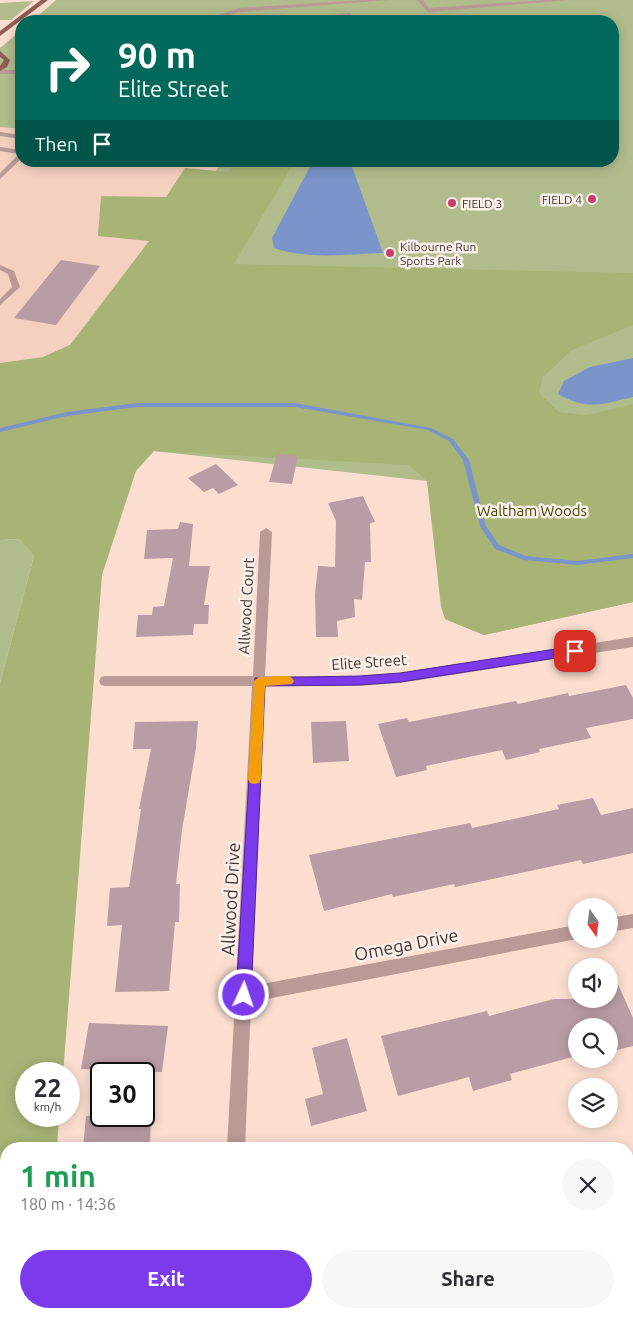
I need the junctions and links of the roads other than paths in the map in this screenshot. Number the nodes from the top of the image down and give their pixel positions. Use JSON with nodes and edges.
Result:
{"nodes":[{"id":1,"x":45,"y":0,"type":"edge"},
{"id":2,"x":386,"y":0,"type":"edge"},
{"id":3,"x":420,"y":0,"type":"edge"},
{"id":4,"x":565,"y":0,"type":"edge"},
{"id":5,"x":535,"y":1,"type":"edge"},
{"id":6,"x":344,"y":3,"type":"junction"},
{"id":7,"x":25,"y":15,"type":"edge"},
{"id":8,"x":223,"y":15,"type":"edge"},
{"id":9,"x":350,"y":15,"type":"edge"},
{"id":10,"x":15,"y":23,"type":"edge"},
{"id":11,"x":0,"y":34,"type":"edge"},
{"id":12,"x":0,"y":54,"type":"edge"},
{"id":13,"x":7,"y":63,"type":"junction"},
{"id":14,"x":15,"y":65,"type":"edge"},
{"id":15,"x":0,"y":70,"type":"edge"},
{"id":16,"x":15,"y":71,"type":"edge"},
{"id":17,"x":0,"y":134,"type":"edge"},
{"id":18,"x":15,"y":136,"type":"edge"},
{"id":19,"x":0,"y":149,"type":"edge"},
{"id":20,"x":15,"y":152,"type":"edge"},
{"id":21,"x":15,"y":160,"type":"edge"},
{"id":22,"x":0,"y":177,"type":"edge"},
{"id":23,"x":0,"y":267,"type":"edge"},
{"id":24,"x":0,"y":303,"type":"edge"},
{"id":25,"x":266,"y":532,"type":"dead end"},
{"id":26,"x":633,"y":642,"type":"edge"},
{"id":27,"x":105,"y":681,"type":"dead end"},
{"id":28,"x":259,"y":681,"type":"junction"},
{"id":29,"x":633,"y":921,"type":"edge"},
{"id":30,"x":618,"y":924,"type":"edge"},
{"id":31,"x":568,"y":934,"type":"edge"},
{"id":32,"x":244,"y":995,"type":"junction"},
{"id":33,"x":236,"y":1142,"type":"edge"}],
"edges":[{"from":1,"to":7,"type":"main road"},
{"from":2,"to":6,"type":"lane"},
{"from":3,"to":5,"type":"lane"},
{"from":4,"to":5,"type":"lane"},
{"from":6,"to":8,"type":"lane"},
{"from":6,"to":9,"type":"lane"},
{"from":10,"to":11,"type":"main road"},
{"from":12,"to":13,"type":"main road"},
{"from":13,"to":14,"type":"lane"},
{"from":13,"to":15,"type":"main road"},
{"from":15,"to":16,"type":"lane"},
{"from":17,"to":18,"type":"lane"},
{"from":19,"to":20,"type":"lane"},
{"from":21,"to":22,"type":"lane"},
{"from":23,"to":24,"type":"lane"},
{"from":25,"to":28,"type":"street","name":"Allwood Court"},
{"from":26,"to":28,"type":"street","name":"Elite Street"},
{"from":27,"to":28,"type":"street","name":"Elite Street"},
{"from":28,"to":32,"type":"street","name":"Allwood Drive"},
{"from":29,"to":30,"type":"street"},
{"from":31,"to":32,"type":"street","name":"Omega Drive"},
{"from":32,"to":33,"type":"street","name":"Allwood Drive"}]}
